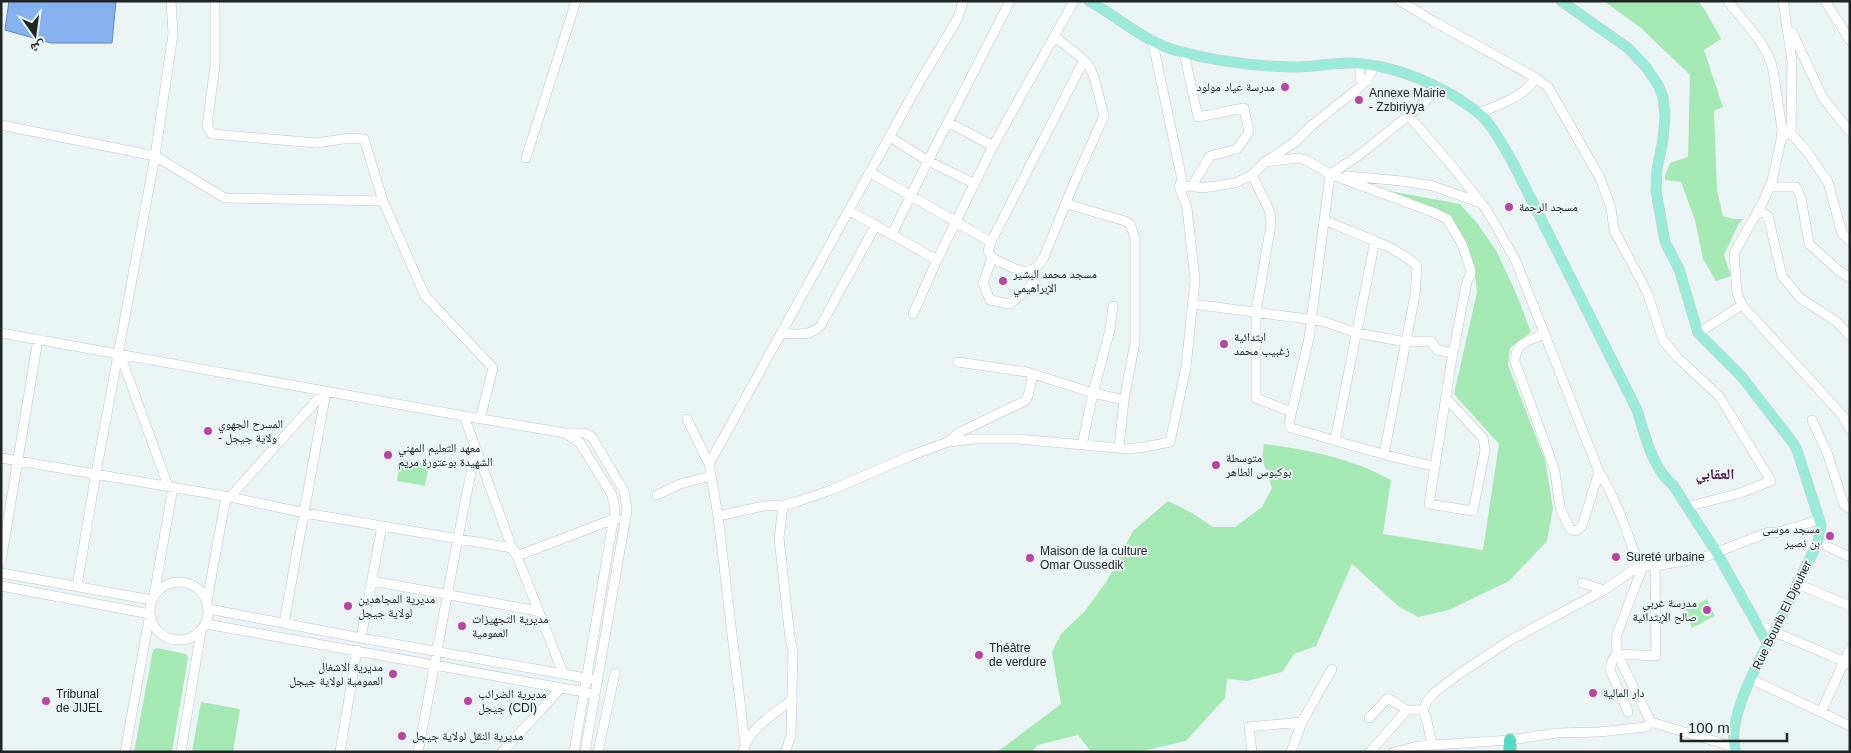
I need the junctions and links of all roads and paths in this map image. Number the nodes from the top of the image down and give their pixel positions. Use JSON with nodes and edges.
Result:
{"nodes":[{"id":1,"x":171,"y":1,"type":"edge"},
{"id":2,"x":215,"y":1,"type":"edge"},
{"id":3,"x":576,"y":1,"type":"edge"},
{"id":4,"x":963,"y":1,"type":"edge"},
{"id":5,"x":1010,"y":1,"type":"edge"},
{"id":6,"x":1074,"y":1,"type":"edge"},
{"id":7,"x":1089,"y":1,"type":"edge"},
{"id":8,"x":1400,"y":1,"type":"edge"},
{"id":9,"x":1560,"y":1,"type":"edge"},
{"id":10,"x":1728,"y":1,"type":"edge"},
{"id":11,"x":1783,"y":1,"type":"edge"},
{"id":12,"x":1825,"y":1,"type":"edge"},
{"id":13,"x":1784,"y":16,"type":"junction"},
{"id":14,"x":1054,"y":36,"type":"junction"},
{"id":15,"x":1152,"y":39,"type":"junction"},
{"id":16,"x":1850,"y":40,"type":"edge"},
{"id":17,"x":1184,"y":53,"type":"junction"},
{"id":18,"x":1084,"y":60,"type":"junction"},
{"id":19,"x":1360,"y":64,"type":"junction"},
{"id":20,"x":1374,"y":66,"type":"junction"},
{"id":21,"x":1536,"y":78,"type":"junction"},
{"id":22,"x":1367,"y":81,"type":"dead end"},
{"id":23,"x":1439,"y":87,"type":"junction"},
{"id":24,"x":1478,"y":113,"type":"junction"},
{"id":25,"x":1408,"y":115,"type":"junction"},
{"id":26,"x":948,"y":122,"type":"junction"},
{"id":27,"x":1,"y":124,"type":"edge"},
{"id":28,"x":1850,"y":132,"type":"edge"},
{"id":29,"x":1791,"y":133,"type":"junction"},
{"id":30,"x":890,"y":137,"type":"junction"},
{"id":31,"x":1782,"y":137,"type":"junction"},
{"id":32,"x":993,"y":146,"type":"junction"},
{"id":33,"x":155,"y":156,"type":"junction"},
{"id":34,"x":526,"y":158,"type":"dead end"},
{"id":35,"x":928,"y":160,"type":"junction"},
{"id":36,"x":1265,"y":162,"type":"junction"},
{"id":37,"x":871,"y":174,"type":"junction"},
{"id":38,"x":1330,"y":174,"type":"junction"},
{"id":39,"x":1252,"y":175,"type":"junction"},
{"id":40,"x":975,"y":184,"type":"junction"},
{"id":41,"x":1192,"y":186,"type":"junction"},
{"id":42,"x":1179,"y":187,"type":"junction"},
{"id":43,"x":1770,"y":187,"type":"junction"},
{"id":44,"x":910,"y":196,"type":"junction"},
{"id":45,"x":382,"y":201,"type":"junction"},
{"id":46,"x":1480,"y":202,"type":"junction"},
{"id":47,"x":1067,"y":204,"type":"junction"},
{"id":48,"x":1758,"y":210,"type":"junction"},
{"id":49,"x":850,"y":211,"type":"junction"},
{"id":50,"x":1324,"y":220,"type":"junction"},
{"id":51,"x":956,"y":222,"type":"junction"},
{"id":52,"x":876,"y":225,"type":"junction"},
{"id":53,"x":892,"y":234,"type":"junction"},
{"id":54,"x":1375,"y":240,"type":"junction"},
{"id":55,"x":1850,"y":240,"type":"edge"},
{"id":56,"x":991,"y":242,"type":"junction"},
{"id":57,"x":992,"y":258,"type":"junction"},
{"id":58,"x":937,"y":260,"type":"junction"},
{"id":59,"x":1031,"y":274,"type":"junction"},
{"id":60,"x":1850,"y":278,"type":"edge"},
{"id":61,"x":1193,"y":304,"type":"junction"},
{"id":62,"x":1742,"y":305,"type":"junction"},
{"id":63,"x":1113,"y":306,"type":"dead end"},
{"id":64,"x":1256,"y":312,"type":"junction"},
{"id":65,"x":914,"y":314,"type":"dead end"},
{"id":66,"x":1312,"y":319,"type":"junction"},
{"id":67,"x":1,"y":333,"type":"edge"},
{"id":68,"x":782,"y":333,"type":"junction"},
{"id":69,"x":1357,"y":333,"type":"junction"},
{"id":70,"x":1698,"y":333,"type":"junction"},
{"id":71,"x":1544,"y":334,"type":"junction"},
{"id":72,"x":1850,"y":336,"type":"edge"},
{"id":73,"x":38,"y":339,"type":"junction"},
{"id":74,"x":1406,"y":342,"type":"junction"},
{"id":75,"x":1453,"y":353,"type":"junction"},
{"id":76,"x":120,"y":354,"type":"junction"},
{"id":77,"x":958,"y":362,"type":"dead end"},
{"id":78,"x":1033,"y":374,"type":"junction"},
{"id":79,"x":325,"y":392,"type":"junction"},
{"id":80,"x":1093,"y":393,"type":"junction"},
{"id":81,"x":1446,"y":398,"type":"junction"},
{"id":82,"x":1124,"y":400,"type":"junction"},
{"id":83,"x":1291,"y":412,"type":"junction"},
{"id":84,"x":464,"y":416,"type":"junction"},
{"id":85,"x":687,"y":418,"type":"dead end"},
{"id":86,"x":480,"y":419,"type":"junction"},
{"id":87,"x":1812,"y":420,"type":"dead end"},
{"id":88,"x":1850,"y":429,"type":"edge"},
{"id":89,"x":565,"y":433,"type":"junction"},
{"id":90,"x":1335,"y":440,"type":"junction"},
{"id":91,"x":948,"y":442,"type":"junction"},
{"id":92,"x":1082,"y":445,"type":"junction"},
{"id":93,"x":1119,"y":448,"type":"junction"},
{"id":94,"x":476,"y":449,"type":"junction"},
{"id":95,"x":1384,"y":454,"type":"junction"},
{"id":96,"x":1,"y":458,"type":"edge"},
{"id":97,"x":18,"y":460,"type":"junction"},
{"id":98,"x":709,"y":464,"type":"junction"},
{"id":99,"x":1434,"y":466,"type":"junction"},
{"id":100,"x":1599,"y":472,"type":"junction"},
{"id":101,"x":96,"y":473,"type":"junction"},
{"id":102,"x":711,"y":476,"type":"junction"},
{"id":103,"x":170,"y":487,"type":"junction"},
{"id":104,"x":657,"y":495,"type":"dead end"},
{"id":105,"x":228,"y":497,"type":"junction"},
{"id":106,"x":783,"y":505,"type":"junction"},
{"id":107,"x":1687,"y":507,"type":"junction"},
{"id":108,"x":1850,"y":508,"type":"edge"},
{"id":109,"x":304,"y":513,"type":"junction"},
{"id":110,"x":718,"y":516,"type":"junction"},
{"id":111,"x":614,"y":519,"type":"junction"},
{"id":112,"x":1819,"y":520,"type":"junction"},
{"id":113,"x":625,"y":521,"type":"junction"},
{"id":114,"x":382,"y":526,"type":"junction"},
{"id":115,"x":457,"y":539,"type":"junction"},
{"id":116,"x":1818,"y":542,"type":"junction"},
{"id":117,"x":514,"y":552,"type":"junction"},
{"id":118,"x":1717,"y":553,"type":"junction"},
{"id":119,"x":1850,"y":557,"type":"edge"},
{"id":120,"x":1,"y":561,"type":"edge"},
{"id":121,"x":1641,"y":566,"type":"junction"},
{"id":122,"x":1655,"y":566,"type":"junction"},
{"id":123,"x":1,"y":573,"type":"edge"},
{"id":124,"x":372,"y":581,"type":"junction"},
{"id":125,"x":1582,"y":583,"type":"dead end"},
{"id":126,"x":1798,"y":584,"type":"junction"},
{"id":127,"x":1,"y":586,"type":"edge"},
{"id":128,"x":77,"y":586,"type":"junction"},
{"id":129,"x":1604,"y":590,"type":"junction"},
{"id":130,"x":448,"y":594,"type":"junction"},
{"id":131,"x":153,"y":599,"type":"junction"},
{"id":132,"x":208,"y":605,"type":"junction"},
{"id":133,"x":1850,"y":606,"type":"edge"},
{"id":134,"x":538,"y":611,"type":"junction"},
{"id":135,"x":150,"y":615,"type":"junction"},
{"id":136,"x":284,"y":623,"type":"junction"},
{"id":137,"x":1758,"y":625,"type":"junction"},
{"id":138,"x":204,"y":627,"type":"junction"},
{"id":139,"x":1774,"y":632,"type":"junction"},
{"id":140,"x":361,"y":638,"type":"junction"},
{"id":141,"x":1768,"y":644,"type":"junction"},
{"id":142,"x":357,"y":650,"type":"junction"},
{"id":143,"x":1850,"y":650,"type":"edge"},
{"id":144,"x":438,"y":652,"type":"junction"},
{"id":145,"x":1617,"y":654,"type":"junction"},
{"id":146,"x":1847,"y":663,"type":"edge"},
{"id":147,"x":435,"y":665,"type":"junction"},
{"id":148,"x":1332,"y":669,"type":"dead end"},
{"id":149,"x":615,"y":673,"type":"dead end"},
{"id":150,"x":565,"y":674,"type":"junction"},
{"id":151,"x":586,"y":678,"type":"junction"},
{"id":152,"x":1750,"y":679,"type":"junction"},
{"id":153,"x":597,"y":680,"type":"junction"},
{"id":154,"x":565,"y":689,"type":"junction"},
{"id":155,"x":583,"y":692,"type":"junction"},
{"id":156,"x":595,"y":694,"type":"junction"},
{"id":157,"x":793,"y":699,"type":"junction"},
{"id":158,"x":580,"y":708,"type":"junction"},
{"id":159,"x":592,"y":708,"type":"junction"},
{"id":160,"x":607,"y":710,"type":"junction"},
{"id":161,"x":1406,"y":710,"type":"junction"},
{"id":162,"x":1423,"y":710,"type":"junction"},
{"id":163,"x":1628,"y":712,"type":"dead end"},
{"id":164,"x":1821,"y":712,"type":"junction"},
{"id":165,"x":1369,"y":718,"type":"dead end"},
{"id":166,"x":1302,"y":722,"type":"junction"},
{"id":167,"x":1651,"y":722,"type":"junction"},
{"id":168,"x":1850,"y":726,"type":"edge"},
{"id":169,"x":1432,"y":745,"type":"junction"},
{"id":170,"x":1510,"y":746,"type":"edge"},
{"id":171,"x":744,"y":748,"type":"edge"},
{"id":172,"x":1735,"y":749,"type":"edge"},
{"id":173,"x":125,"y":752,"type":"edge"},
{"id":174,"x":181,"y":752,"type":"edge"},
{"id":175,"x":340,"y":752,"type":"edge"},
{"id":176,"x":418,"y":752,"type":"edge"},
{"id":177,"x":502,"y":752,"type":"edge"},
{"id":178,"x":574,"y":752,"type":"edge"},
{"id":179,"x":585,"y":752,"type":"edge"},
{"id":180,"x":598,"y":752,"type":"edge"},
{"id":181,"x":785,"y":752,"type":"edge"},
{"id":182,"x":1252,"y":752,"type":"edge"},
{"id":183,"x":1291,"y":752,"type":"edge"},
{"id":184,"x":1370,"y":752,"type":"edge"},
{"id":185,"x":1394,"y":752,"type":"edge"}],
"edges":[{"from":1,"to":33,"type":"street"},
{"from":2,"to":45,"type":"street"},
{"from":3,"to":34,"type":"street"},
{"from":4,"to":30,"type":"street"},
{"from":5,"to":26,"type":"street"},
{"from":6,"to":14,"type":"street"},
{"from":7,"to":15,"type":"main road"},
{"from":8,"to":21,"type":"street"},
{"from":9,"to":70,"type":"main road","name":"Rue Bourib El Djouher"},
{"from":10,"to":31,"type":"street"},
{"from":11,"to":13,"type":"street"},
{"from":12,"to":16,"type":"street"},
{"from":13,"to":28,"type":"street"},
{"from":13,"to":29,"type":"street"},
{"from":14,"to":18,"type":"street"},
{"from":14,"to":32,"type":"street"},
{"from":15,"to":17,"type":"main road"},
{"from":15,"to":42,"type":"street"},
{"from":17,"to":19,"type":"main road"},
{"from":17,"to":41,"type":"street"},
{"from":18,"to":47,"type":"street"},
{"from":18,"to":56,"type":"street"},
{"from":19,"to":20,"type":"main road"},
{"from":19,"to":36,"type":"street"},
{"from":20,"to":22,"type":"street"},
{"from":20,"to":23,"type":"main road"},
{"from":21,"to":24,"type":"street"},
{"from":21,"to":107,"type":"street"},
{"from":23,"to":24,"type":"main road"},
{"from":23,"to":25,"type":"street"},
{"from":24,"to":107,"type":"main road"},
{"from":25,"to":38,"type":"street"},
{"from":25,"to":46,"type":"street"},
{"from":26,"to":32,"type":"street"},
{"from":26,"to":35,"type":"street"},
{"from":27,"to":33,"type":"street"},
{"from":29,"to":31,"type":"street"},
{"from":29,"to":55,"type":"street"},
{"from":30,"to":35,"type":"street"},
{"from":30,"to":37,"type":"street"},
{"from":31,"to":43,"type":"street"},
{"from":32,"to":40,"type":"street"},
{"from":33,"to":45,"type":"street"},
{"from":33,"to":76,"type":"street"},
{"from":35,"to":40,"type":"street"},
{"from":35,"to":44,"type":"street"},
{"from":36,"to":38,"type":"street"},
{"from":36,"to":39,"type":"street"},
{"from":37,"to":44,"type":"street"},
{"from":37,"to":49,"type":"street"},
{"from":38,"to":46,"type":"street"},
{"from":38,"to":50,"type":"street"},
{"from":38,"to":75,"type":"street"},
{"from":39,"to":41,"type":"street"},
{"from":39,"to":64,"type":"street"},
{"from":40,"to":51,"type":"street"},
{"from":41,"to":42,"type":"street"},
{"from":42,"to":61,"type":"street"},
{"from":43,"to":48,"type":"street"},
{"from":43,"to":60,"type":"street"},
{"from":44,"to":51,"type":"street"},
{"from":44,"to":53,"type":"street"},
{"from":45,"to":86,"type":"street"},
{"from":46,"to":71,"type":"street"},
{"from":47,"to":59,"type":"street"},
{"from":47,"to":82,"type":"street"},
{"from":48,"to":62,"type":"street"},
{"from":48,"to":72,"type":"street"},
{"from":49,"to":52,"type":"street"},
{"from":49,"to":68,"type":"street"},
{"from":50,"to":54,"type":"street"},
{"from":50,"to":66,"type":"street"},
{"from":51,"to":56,"type":"street"},
{"from":51,"to":58,"type":"street"},
{"from":52,"to":53,"type":"street"},
{"from":52,"to":68,"type":"street"},
{"from":53,"to":58,"type":"street"},
{"from":54,"to":69,"type":"street"},
{"from":54,"to":74,"type":"street"},
{"from":56,"to":57,"type":"street"},
{"from":57,"to":59,"type":"street"},
{"from":57,"to":59,"type":"street"},
{"from":58,"to":65,"type":"street"},
{"from":61,"to":64,"type":"street"},
{"from":61,"to":93,"type":"street"},
{"from":62,"to":70,"type":"street"},
{"from":62,"to":88,"type":"street"},
{"from":63,"to":80,"type":"street"},
{"from":64,"to":66,"type":"street"},
{"from":64,"to":83,"type":"street"},
{"from":66,"to":69,"type":"street"},
{"from":66,"to":83,"type":"street"},
{"from":67,"to":73,"type":"street"},
{"from":68,"to":98,"type":"street"},
{"from":69,"to":74,"type":"street"},
{"from":69,"to":90,"type":"street"},
{"from":70,"to":112,"type":"main road","name":"Rue Bourib El Djouher"},
{"from":71,"to":100,"type":"street"},
{"from":71,"to":100,"type":"street"},
{"from":73,"to":76,"type":"street"},
{"from":73,"to":97,"type":"street"},
{"from":74,"to":75,"type":"street"},
{"from":74,"to":95,"type":"street"},
{"from":75,"to":81,"type":"street"},
{"from":76,"to":79,"type":"street"},
{"from":76,"to":101,"type":"street"},
{"from":76,"to":103,"type":"street"},
{"from":77,"to":78,"type":"street"},
{"from":78,"to":80,"type":"street"},
{"from":78,"to":91,"type":"street"},
{"from":79,"to":84,"type":"street"},
{"from":79,"to":105,"type":"street"},
{"from":79,"to":109,"type":"street"},
{"from":80,"to":82,"type":"street"},
{"from":80,"to":92,"type":"street"},
{"from":81,"to":99,"type":"street"},
{"from":81,"to":99,"type":"street"},
{"from":82,"to":93,"type":"street"},
{"from":83,"to":90,"type":"street"},
{"from":84,"to":86,"type":"street"},
{"from":84,"to":94,"type":"street"},
{"from":85,"to":98,"type":"street"},
{"from":86,"to":89,"type":"street"},
{"from":87,"to":108,"type":"street"},
{"from":89,"to":111,"type":"street"},
{"from":89,"to":113,"type":"street"},
{"from":90,"to":95,"type":"street"},
{"from":91,"to":92,"type":"street"},
{"from":91,"to":106,"type":"street"},
{"from":92,"to":93,"type":"street"},
{"from":94,"to":115,"type":"street"},
{"from":94,"to":117,"type":"street"},
{"from":95,"to":99,"type":"street"},
{"from":96,"to":97,"type":"street"},
{"from":97,"to":101,"type":"street"},
{"from":97,"to":120,"type":"street"},
{"from":98,"to":102,"type":"street"},
{"from":100,"to":121,"type":"street"},
{"from":101,"to":103,"type":"street"},
{"from":101,"to":128,"type":"street"},
{"from":102,"to":104,"type":"street"},
{"from":102,"to":110,"type":"street"},
{"from":103,"to":105,"type":"street"},
{"from":103,"to":131,"type":"street"},
{"from":105,"to":109,"type":"street"},
{"from":105,"to":132,"type":"street"},
{"from":106,"to":110,"type":"street"},
{"from":106,"to":157,"type":"street"},
{"from":107,"to":118,"type":"main road"},
{"from":109,"to":114,"type":"street"},
{"from":109,"to":136,"type":"street"},
{"from":110,"to":171,"type":"street"},
{"from":111,"to":113,"type":"street"},
{"from":111,"to":117,"type":"street"},
{"from":111,"to":151,"type":"street"},
{"from":112,"to":116,"type":"main road","name":"Rue Bourib El Djouher"},
{"from":112,"to":118,"type":"street"},
{"from":113,"to":153,"type":"street"},
{"from":114,"to":115,"type":"street"},
{"from":114,"to":124,"type":"street"},
{"from":115,"to":117,"type":"street"},
{"from":115,"to":130,"type":"street"},
{"from":116,"to":119,"type":"street"},
{"from":116,"to":126,"type":"main road","name":"Rue Bourib El Djouher"},
{"from":117,"to":134,"type":"street"},
{"from":118,"to":122,"type":"street"},
{"from":118,"to":137,"type":"main road"},
{"from":121,"to":122,"type":"street"},
{"from":121,"to":129,"type":"street"},
{"from":121,"to":145,"type":"street"},
{"from":122,"to":145,"type":"street"},
{"from":123,"to":128,"type":"street"},
{"from":124,"to":130,"type":"street"},
{"from":124,"to":140,"type":"street"},
{"from":125,"to":129,"type":"street"},
{"from":126,"to":133,"type":"street"},
{"from":126,"to":139,"type":"main road","name":"Rue Bourib El Djouher"},
{"from":127,"to":135,"type":"street"},
{"from":128,"to":131,"type":"street"},
{"from":129,"to":162,"type":"street"},
{"from":130,"to":134,"type":"street"},
{"from":130,"to":144,"type":"street"},
{"from":131,"to":132,"type":"street"},
{"from":131,"to":135,"type":"street"},
{"from":132,"to":136,"type":"street"},
{"from":132,"to":138,"type":"street"},
{"from":134,"to":150,"type":"street"},
{"from":135,"to":138,"type":"street"},
{"from":135,"to":173,"type":"street"},
{"from":136,"to":140,"type":"street"},
{"from":137,"to":139,"type":"street"},
{"from":137,"to":141,"type":"main road"},
{"from":138,"to":142,"type":"street"},
{"from":138,"to":174,"type":"street"},
{"from":139,"to":141,"type":"main road","name":"Rue Bourib El Djouher"},
{"from":139,"to":146,"type":"street"},
{"from":140,"to":144,"type":"street"},
{"from":141,"to":152,"type":"main road","name":"Rue Bourib El Djouher"},
{"from":142,"to":147,"type":"street"},
{"from":142,"to":175,"type":"street"},
{"from":143,"to":146,"type":"street"},
{"from":144,"to":147,"type":"street"},
{"from":144,"to":150,"type":"street"},
{"from":145,"to":163,"type":"street"},
{"from":145,"to":167,"type":"street"},
{"from":146,"to":164,"type":"street"},
{"from":147,"to":154,"type":"street"},
{"from":147,"to":176,"type":"street"},
{"from":148,"to":166,"type":"street"},
{"from":149,"to":160,"type":"street"},
{"from":150,"to":151,"type":"street"},
{"from":150,"to":154,"type":"street"},
{"from":151,"to":153,"type":"street"},
{"from":151,"to":155,"type":"street"},
{"from":152,"to":164,"type":"street"},
{"from":152,"to":172,"type":"main road","name":"Rue Bourib El Djouher"},
{"from":153,"to":156,"type":"street"},
{"from":154,"to":155,"type":"street"},
{"from":154,"to":158,"type":"street"},
{"from":154,"to":177,"type":"street"},
{"from":155,"to":156,"type":"street"},
{"from":155,"to":158,"type":"street"},
{"from":156,"to":159,"type":"street"},
{"from":157,"to":171,"type":"street"},
{"from":157,"to":181,"type":"street"},
{"from":158,"to":178,"type":"street"},
{"from":159,"to":160,"type":"street"},
{"from":159,"to":179,"type":"street"},
{"from":160,"to":180,"type":"street"},
{"from":161,"to":162,"type":"street"},
{"from":161,"to":165,"type":"street"},
{"from":161,"to":184,"type":"street"},
{"from":162,"to":169,"type":"street"},
{"from":164,"to":168,"type":"street"},
{"from":166,"to":182,"type":"street"},
{"from":166,"to":183,"type":"street"},
{"from":167,"to":170,"type":"street"},
{"from":167,"to":172,"type":"street"},
{"from":169,"to":170,"type":"street"},
{"from":169,"to":185,"type":"street"}]}
